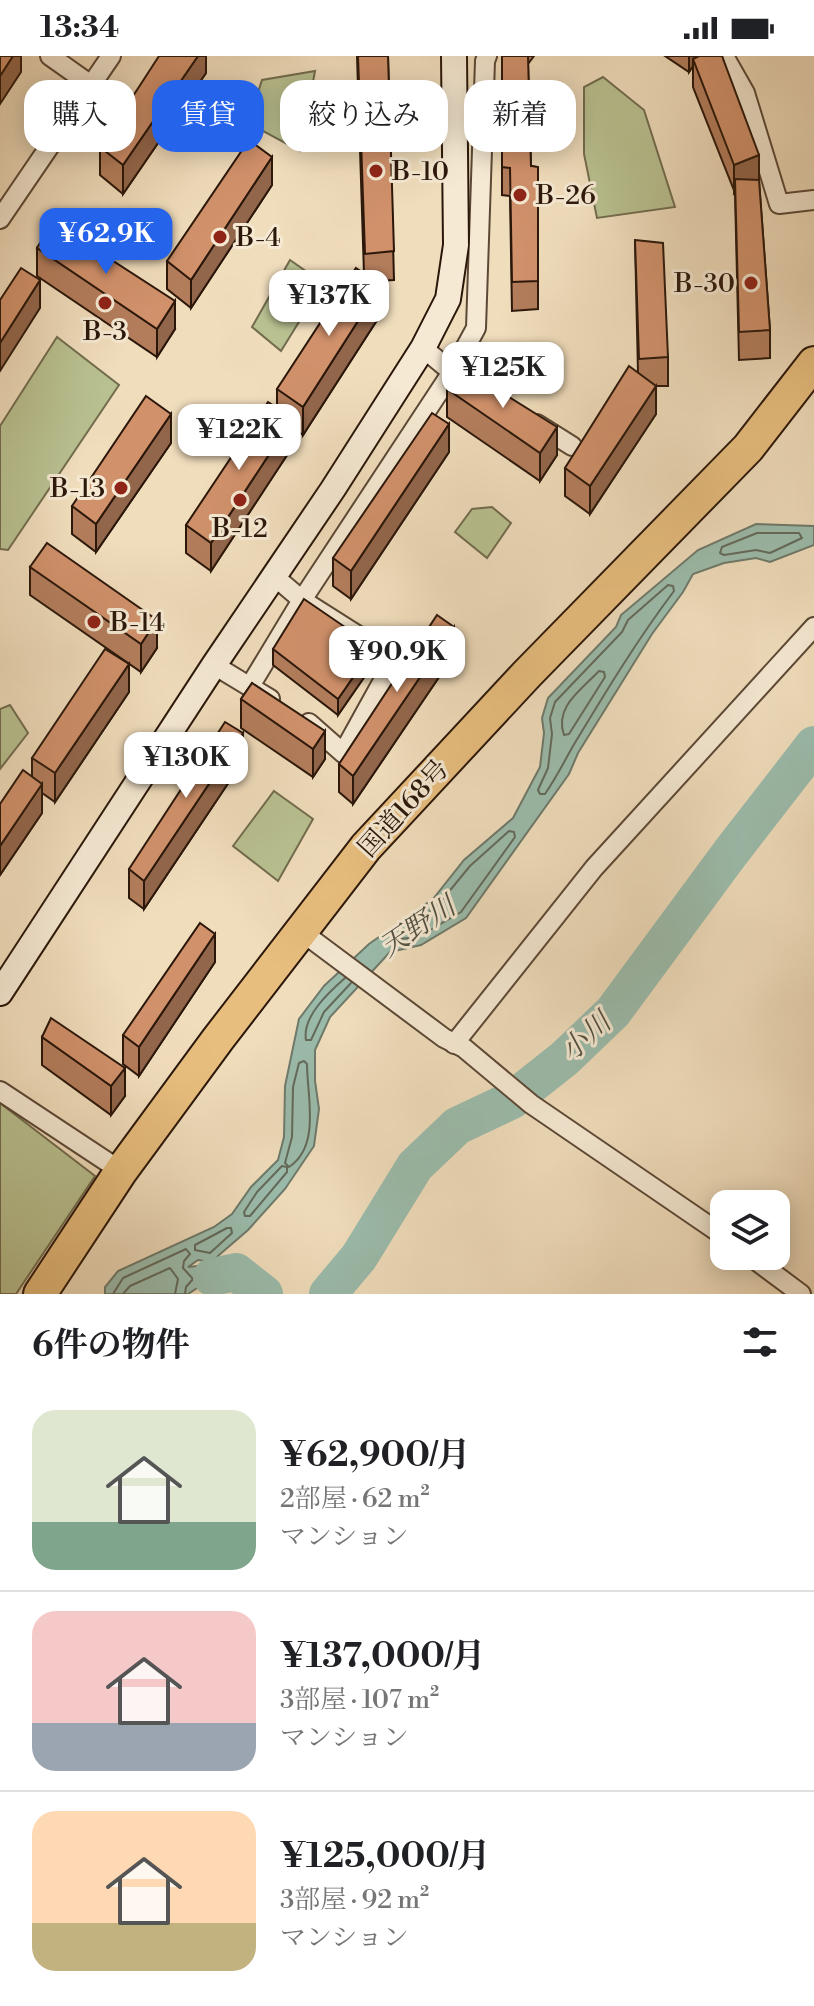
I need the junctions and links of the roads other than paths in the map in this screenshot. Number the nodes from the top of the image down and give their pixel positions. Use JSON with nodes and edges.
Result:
{"nodes":[{"id":1,"x":50,"y":56,"type":"edge"},
{"id":2,"x":111,"y":56,"type":"edge"},
{"id":3,"x":454,"y":56,"type":"edge"},
{"id":4,"x":487,"y":56,"type":"edge"},
{"id":5,"x":724,"y":56,"type":"edge"},
{"id":6,"x":84,"y":80,"type":"edge"},
{"id":7,"x":94,"y":80,"type":"edge"},
{"id":8,"x":46,"y":152,"type":"edge"},
{"id":9,"x":814,"y":200,"type":"edge"},
{"id":10,"x":0,"y":219,"type":"edge"},
{"id":11,"x":423,"y":348,"type":"junction"},
{"id":12,"x":814,"y":363,"type":"edge"},
{"id":13,"x":452,"y":372,"type":"junction"},
{"id":14,"x":492,"y":396,"type":"edge"},
{"id":15,"x":519,"y":413,"type":"edge"},
{"id":16,"x":572,"y":446,"type":"dead end"},
{"id":17,"x":275,"y":577,"type":"junction"},
{"id":18,"x":302,"y":600,"type":"junction"},
{"id":19,"x":814,"y":627,"type":"edge"},
{"id":20,"x":214,"y":665,"type":"junction"},
{"id":21,"x":250,"y":686,"type":"junction"},
{"id":22,"x":312,"y":938,"type":"junction"},
{"id":23,"x":0,"y":993,"type":"edge"},
{"id":24,"x":449,"y":1041,"type":"junction"},
{"id":25,"x":0,"y":1091,"type":"edge"},
{"id":26,"x":121,"y":1171,"type":"junction"},
{"id":27,"x":710,"y":1226,"type":"edge"},
{"id":28,"x":769,"y":1270,"type":"edge"},
{"id":29,"x":40,"y":1294,"type":"edge"},
{"id":30,"x":801,"y":1294,"type":"edge"}],
"edges":[{"from":1,"to":6,"type":"street"},
{"from":2,"to":7,"type":"street"},
{"from":3,"to":11,"type":"street"},
{"from":4,"to":13,"type":"street"},
{"from":5,"to":9,"type":"street"},
{"from":8,"to":10,"type":"street"},
{"from":11,"to":13,"type":"street"},
{"from":11,"to":17,"type":"street"},
{"from":12,"to":22,"type":"highway","name":"国道168号"},
{"from":13,"to":14,"type":"street"},
{"from":13,"to":18,"type":"street"},
{"from":15,"to":16,"type":"street"},
{"from":17,"to":18,"type":"street"},
{"from":17,"to":20,"type":"street"},
{"from":18,"to":21,"type":"street"},
{"from":18,"to":21,"type":"street"},
{"from":19,"to":24,"type":"street"},
{"from":20,"to":21,"type":"street"},
{"from":20,"to":23,"type":"street"},
{"from":22,"to":24,"type":"street"},
{"from":22,"to":26,"type":"highway","name":"国道168号"},
{"from":24,"to":27,"type":"street"},
{"from":25,"to":26,"type":"street"},
{"from":26,"to":29,"type":"highway","name":"国道168号"},
{"from":28,"to":30,"type":"street"}]}
